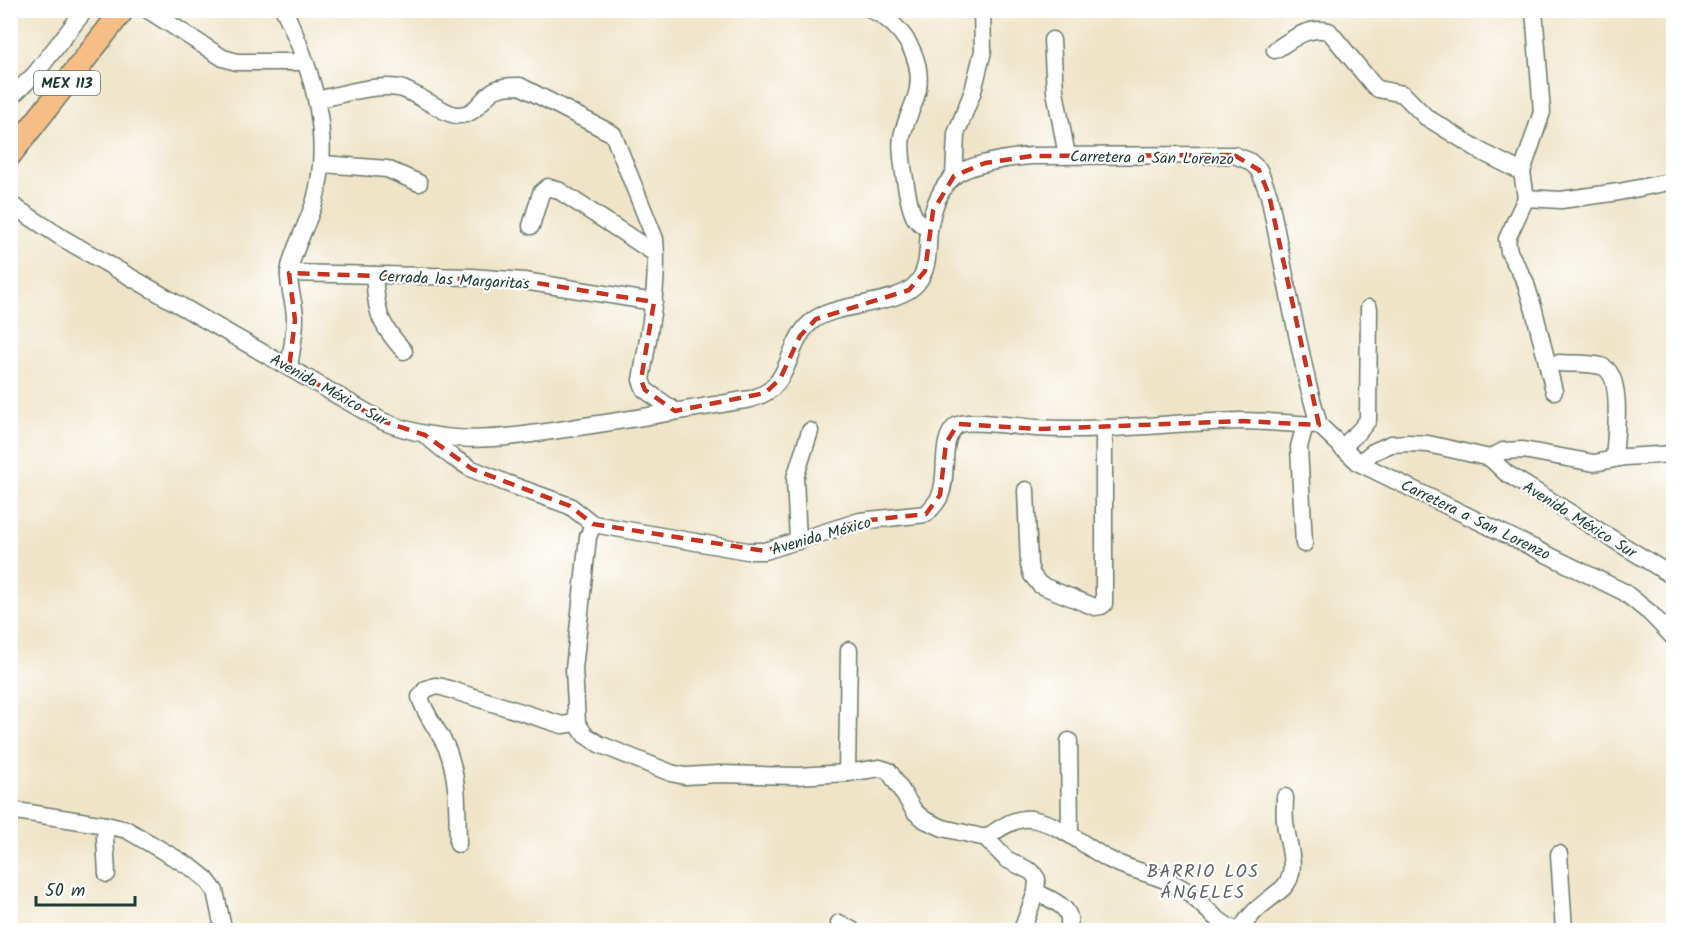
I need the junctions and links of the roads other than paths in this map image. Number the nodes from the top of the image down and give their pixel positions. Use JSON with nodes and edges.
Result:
{"nodes":[{"id":1,"x":85,"y":10,"type":"edge"},
{"id":2,"x":123,"y":10,"type":"edge"},
{"id":3,"x":148,"y":10,"type":"edge"},
{"id":4,"x":284,"y":10,"type":"edge"},
{"id":5,"x":872,"y":10,"type":"edge"},
{"id":6,"x":982,"y":10,"type":"edge"},
{"id":7,"x":1534,"y":10,"type":"edge"},
{"id":8,"x":1052,"y":40,"type":"dead end"},
{"id":9,"x":1275,"y":50,"type":"dead end"},
{"id":10,"x":305,"y":62,"type":"junction"},
{"id":11,"x":10,"y":98,"type":"edge"},
{"id":12,"x":317,"y":100,"type":"junction"},
{"id":13,"x":10,"y":155,"type":"edge"},
{"id":14,"x":1066,"y":156,"type":"junction"},
{"id":15,"x":323,"y":164,"type":"junction"},
{"id":16,"x":1522,"y":172,"type":"junction"},
{"id":17,"x":954,"y":176,"type":"junction"},
{"id":18,"x":1674,"y":181,"type":"edge"},
{"id":19,"x":420,"y":183,"type":"dead end"},
{"id":20,"x":1526,"y":198,"type":"junction"},
{"id":21,"x":14,"y":207,"type":"edge"},
{"id":22,"x":531,"y":226,"type":"dead end"},
{"id":23,"x":929,"y":230,"type":"junction"},
{"id":24,"x":656,"y":254,"type":"junction"},
{"id":25,"x":289,"y":273,"type":"junction"},
{"id":26,"x":374,"y":275,"type":"junction"},
{"id":27,"x":654,"y":303,"type":"junction"},
{"id":28,"x":1369,"y":308,"type":"dead end"},
{"id":29,"x":404,"y":351,"type":"dead end"},
{"id":30,"x":1559,"y":363,"type":"dead end"},
{"id":31,"x":289,"y":368,"type":"junction"},
{"id":32,"x":1554,"y":391,"type":"dead end"},
{"id":33,"x":675,"y":411,"type":"junction"},
{"id":34,"x":1312,"y":425,"type":"junction"},
{"id":35,"x":1104,"y":428,"type":"junction"},
{"id":36,"x":810,"y":431,"type":"dead end"},
{"id":37,"x":425,"y":435,"type":"junction"},
{"id":38,"x":1341,"y":447,"type":"junction"},
{"id":39,"x":1674,"y":454,"type":"edge"},
{"id":40,"x":1490,"y":458,"type":"junction"},
{"id":41,"x":1614,"y":459,"type":"junction"},
{"id":42,"x":1359,"y":462,"type":"junction"},
{"id":43,"x":1026,"y":490,"type":"dead end"},
{"id":44,"x":593,"y":524,"type":"junction"},
{"id":45,"x":798,"y":541,"type":"junction"},
{"id":46,"x":1304,"y":544,"type":"dead end"},
{"id":47,"x":1674,"y":578,"type":"edge"},
{"id":48,"x":1674,"y":638,"type":"edge"},
{"id":49,"x":849,"y":650,"type":"dead end"},
{"id":50,"x":577,"y":723,"type":"junction"},
{"id":51,"x":1069,"y":741,"type":"dead end"},
{"id":52,"x":847,"y":773,"type":"junction"},
{"id":53,"x":1285,"y":797,"type":"dead end"},
{"id":54,"x":10,"y":810,"type":"edge"},
{"id":55,"x":106,"y":825,"type":"junction"},
{"id":56,"x":1070,"y":833,"type":"junction"},
{"id":57,"x":986,"y":838,"type":"junction"},
{"id":58,"x":458,"y":844,"type":"dead end"},
{"id":59,"x":1559,"y":854,"type":"dead end"},
{"id":60,"x":107,"y":874,"type":"dead end"},
{"id":61,"x":1036,"y":892,"type":"junction"},
{"id":62,"x":225,"y":930,"type":"edge"},
{"id":63,"x":1022,"y":930,"type":"edge"},
{"id":64,"x":1068,"y":930,"type":"edge"},
{"id":65,"x":1235,"y":930,"type":"edge"},
{"id":66,"x":1241,"y":930,"type":"edge"},
{"id":67,"x":1564,"y":930,"type":"edge"}],
"edges":[{"from":1,"to":11,"type":"street"},
{"from":2,"to":13,"type":"main road","number":"MEX 113"},
{"from":3,"to":10,"type":"street"},
{"from":4,"to":10,"type":"street"},
{"from":5,"to":23,"type":"street"},
{"from":6,"to":17,"type":"street"},
{"from":7,"to":16,"type":"street"},
{"from":8,"to":14,"type":"street"},
{"from":9,"to":16,"type":"street"},
{"from":10,"to":12,"type":"street"},
{"from":12,"to":15,"type":"street"},
{"from":12,"to":24,"type":"street"},
{"from":14,"to":17,"type":"street","name":"Carretera a San Lorenzo"},
{"from":14,"to":34,"type":"street","name":"Carretera a San Lorenzo"},
{"from":15,"to":19,"type":"street"},
{"from":15,"to":25,"type":"street"},
{"from":16,"to":20,"type":"street"},
{"from":17,"to":23,"type":"street"},
{"from":18,"to":20,"type":"street"},
{"from":20,"to":32,"type":"street"},
{"from":21,"to":31,"type":"street","name":"Avenida México Sur"},
{"from":22,"to":24,"type":"street"},
{"from":23,"to":33,"type":"street"},
{"from":24,"to":27,"type":"street"},
{"from":25,"to":26,"type":"street","name":"Cerrada las Margaritas"},
{"from":25,"to":31,"type":"street"},
{"from":26,"to":27,"type":"street","name":"Cerrada las Margaritas"},
{"from":26,"to":29,"type":"street"},
{"from":27,"to":33,"type":"street"},
{"from":28,"to":38,"type":"street"},
{"from":30,"to":41,"type":"street"},
{"from":31,"to":37,"type":"street","name":"Avenida México Sur"},
{"from":33,"to":37,"type":"street","name":"Avenida México Sur"},
{"from":34,"to":35,"type":"street","name":"Avenida México"},
{"from":34,"to":38,"type":"street","name":"Carretera a San Lorenzo"},
{"from":34,"to":46,"type":"street"},
{"from":35,"to":43,"type":"street"},
{"from":35,"to":45,"type":"street","name":"Avenida México"},
{"from":36,"to":45,"type":"street"},
{"from":37,"to":44,"type":"street","name":"Avenida México"},
{"from":38,"to":42,"type":"street","name":"Carretera a San Lorenzo"},
{"from":39,"to":41,"type":"street"},
{"from":40,"to":41,"type":"street"},
{"from":40,"to":42,"type":"street"},
{"from":40,"to":47,"type":"street","name":"Avenida México Sur"},
{"from":42,"to":48,"type":"street","name":"Carretera a San Lorenzo"},
{"from":44,"to":45,"type":"street","name":"Avenida México"},
{"from":44,"to":50,"type":"street"},
{"from":49,"to":52,"type":"street"},
{"from":50,"to":52,"type":"street"},
{"from":50,"to":58,"type":"street"},
{"from":51,"to":56,"type":"street"},
{"from":52,"to":57,"type":"street"},
{"from":53,"to":66,"type":"street"},
{"from":54,"to":55,"type":"street"},
{"from":55,"to":60,"type":"street"},
{"from":55,"to":62,"type":"street"},
{"from":56,"to":57,"type":"street"},
{"from":56,"to":65,"type":"street"},
{"from":57,"to":61,"type":"street"},
{"from":59,"to":67,"type":"street"},
{"from":61,"to":63,"type":"street"},
{"from":61,"to":64,"type":"street"}]}
